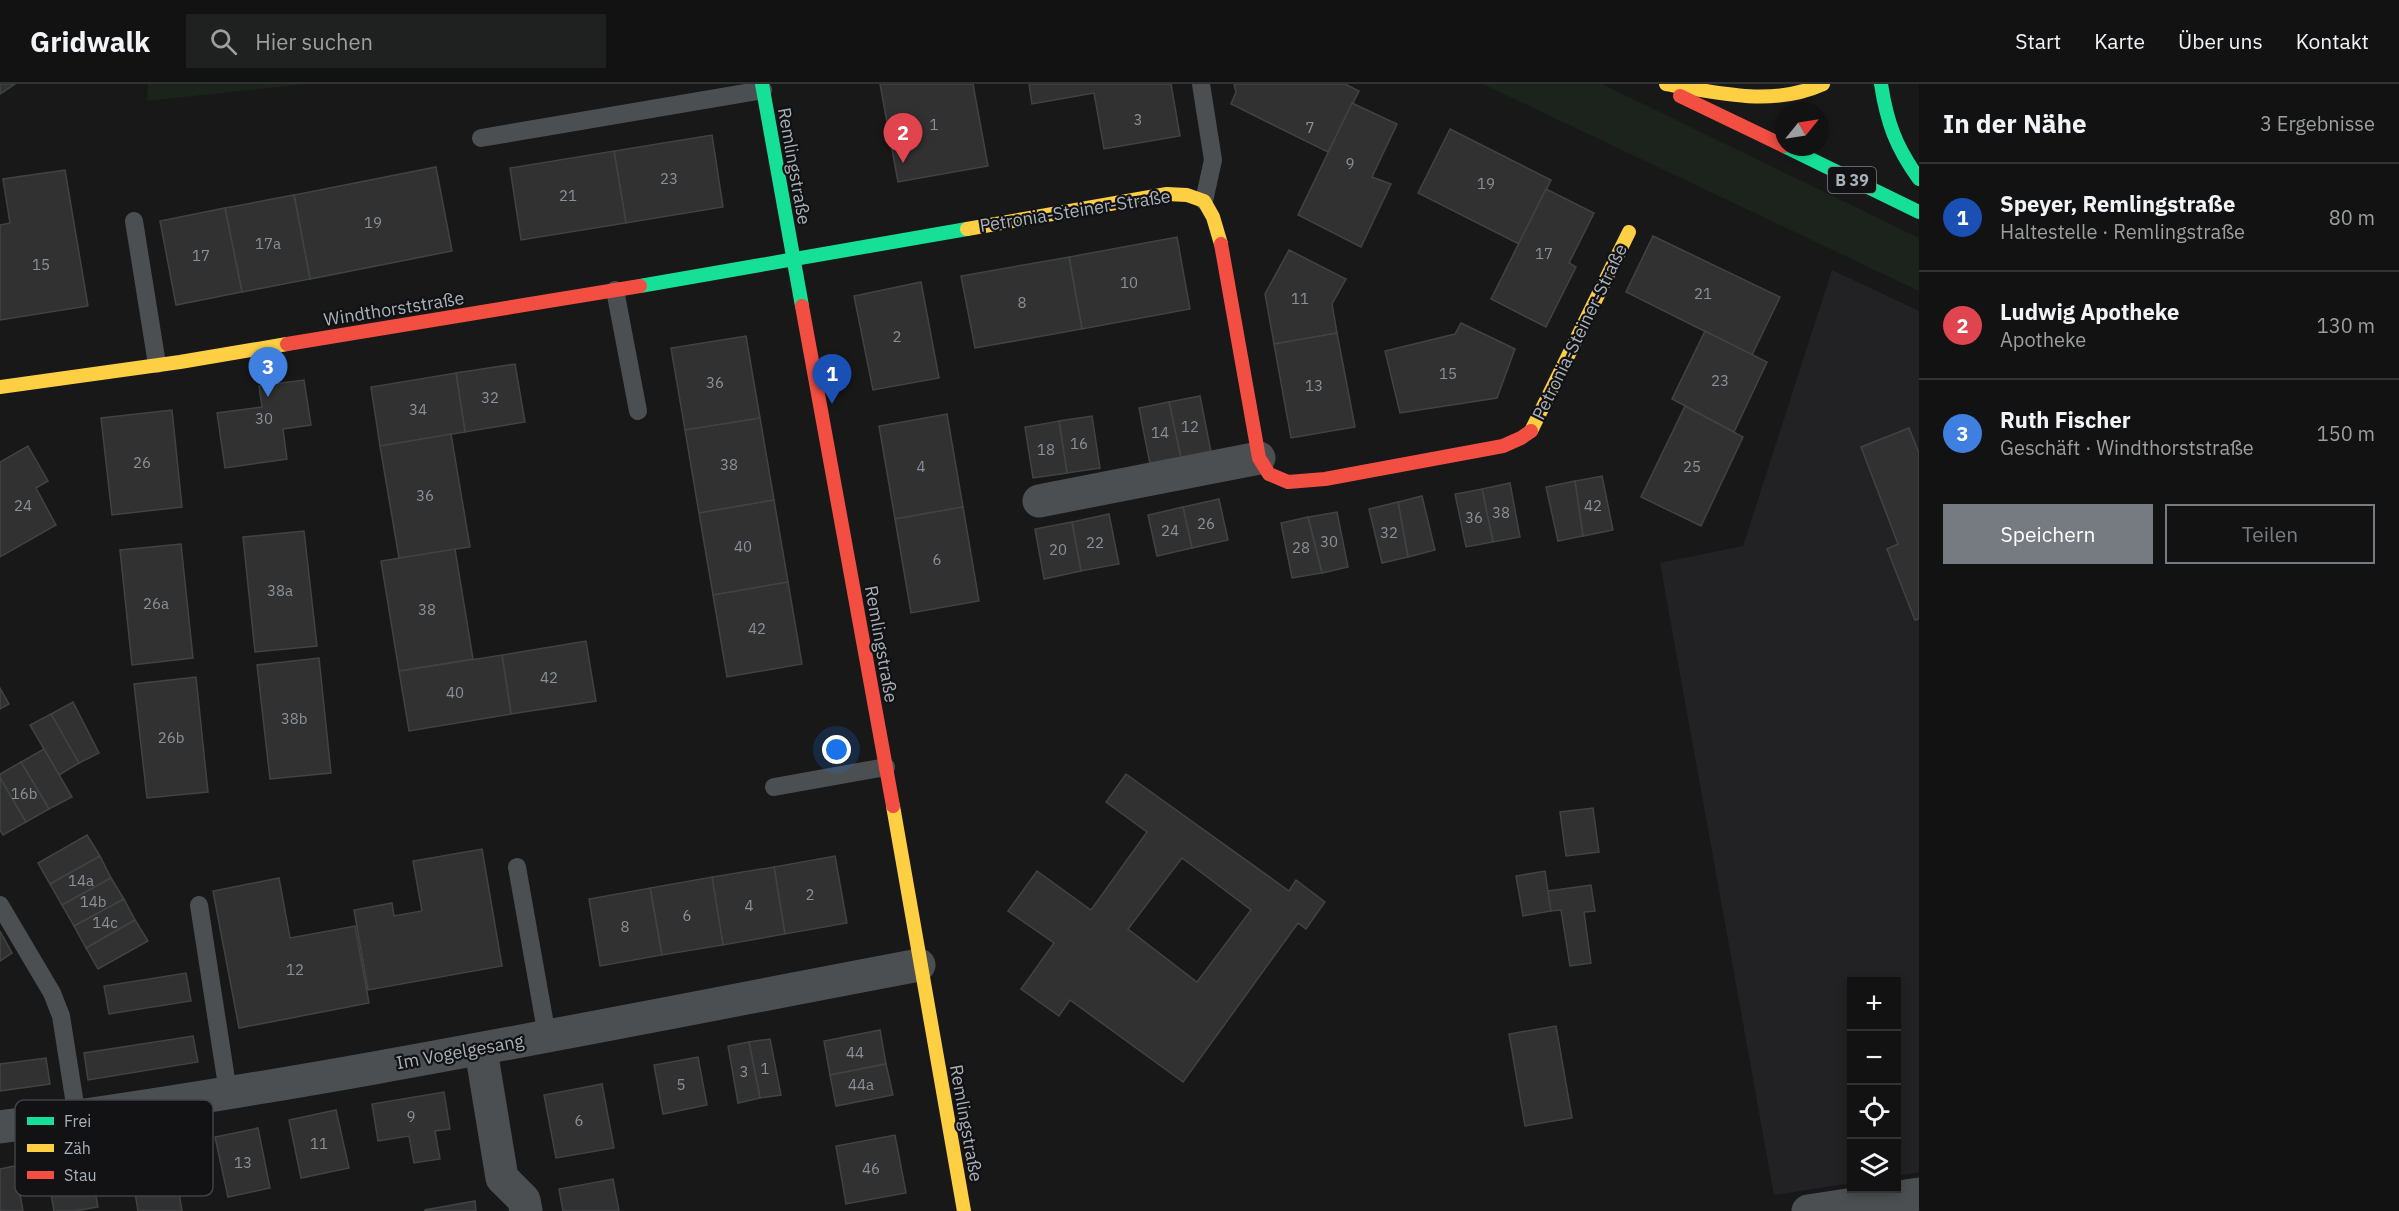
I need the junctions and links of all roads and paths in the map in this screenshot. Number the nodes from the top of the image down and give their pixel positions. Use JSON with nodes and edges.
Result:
{"nodes":[{"id":1,"x":1201,"y":84,"type":"edge"},
{"id":2,"x":1657,"y":84,"type":"edge"},
{"id":3,"x":1666,"y":84,"type":"edge"},
{"id":4,"x":1823,"y":84,"type":"edge"},
{"id":5,"x":1881,"y":84,"type":"edge"},
{"id":6,"x":762,"y":87,"type":"edge"},
{"id":7,"x":481,"y":138,"type":"dead end"},
{"id":8,"x":1775,"y":142,"type":"edge"},
{"id":9,"x":1804,"y":156,"type":"edge"},
{"id":10,"x":1919,"y":179,"type":"edge"},
{"id":11,"x":1204,"y":201,"type":"junction"},
{"id":12,"x":1919,"y":212,"type":"edge"},
{"id":13,"x":134,"y":221,"type":"dead end"},
{"id":14,"x":1629,"y":232,"type":"dead end"},
{"id":15,"x":792,"y":260,"type":"junction"},
{"id":16,"x":615,"y":290,"type":"junction"},
{"id":17,"x":157,"y":364,"type":"junction"},
{"id":18,"x":0,"y":387,"type":"edge"},
{"id":19,"x":638,"y":411,"type":"dead end"},
{"id":20,"x":1259,"y":458,"type":"junction"},
{"id":21,"x":1039,"y":501,"type":"dead end"},
{"id":22,"x":886,"y":767,"type":"junction"},
{"id":23,"x":774,"y":787,"type":"dead end"},
{"id":24,"x":518,"y":867,"type":"dead end"},
{"id":25,"x":0,"y":905,"type":"edge"},
{"id":26,"x":199,"y":905,"type":"dead end"},
{"id":27,"x":919,"y":965,"type":"junction"},
{"id":28,"x":547,"y":1036,"type":"junction"},
{"id":29,"x":481,"y":1050,"type":"junction"},
{"id":30,"x":228,"y":1092,"type":"junction"},
{"id":31,"x":73,"y":1100,"type":"edge"},
{"id":32,"x":179,"y":1100,"type":"edge"},
{"id":33,"x":15,"y":1125,"type":"edge"},
{"id":34,"x":0,"y":1127,"type":"edge"},
{"id":35,"x":1919,"y":1194,"type":"edge"},
{"id":36,"x":526,"y":1211,"type":"edge"},
{"id":37,"x":964,"y":1211,"type":"edge"},
{"id":38,"x":1808,"y":1211,"type":"edge"}],
"edges":[{"from":1,"to":11,"type":"lane"},
{"from":2,"to":8,"type":"street","number":"B 39"},
{"from":3,"to":4,"type":"street"},
{"from":5,"to":10,"type":"street"},
{"from":6,"to":7,"type":"lane"},
{"from":6,"to":15,"type":"street","name":"Remlingstraße"},
{"from":9,"to":12,"type":"street","number":"B 39"},
{"from":11,"to":15,"type":"street","name":"Petronia-Steiner-Straße"},
{"from":11,"to":20,"type":"street"},
{"from":13,"to":17,"type":"lane"},
{"from":14,"to":20,"type":"street","name":"Petronia-Steiner-Straße"},
{"from":15,"to":16,"type":"street","name":"Windthorststraße"},
{"from":15,"to":22,"type":"street","name":"Remlingstraße"},
{"from":16,"to":17,"type":"street","name":"Windthorststraße"},
{"from":16,"to":19,"type":"lane"},
{"from":17,"to":18,"type":"street","name":"Windthorststraße"},
{"from":20,"to":21,"type":"street"},
{"from":22,"to":23,"type":"lane"},
{"from":22,"to":27,"type":"street","name":"Remlingstraße"},
{"from":24,"to":28,"type":"lane"},
{"from":25,"to":31,"type":"lane"},
{"from":26,"to":30,"type":"lane"},
{"from":27,"to":28,"type":"street","name":"Im Vogelgesang"},
{"from":27,"to":37,"type":"street","name":"Remlingstraße"},
{"from":28,"to":29,"type":"street","name":"Im Vogelgesang"},
{"from":29,"to":30,"type":"street","name":"Im Vogelgesang"},
{"from":29,"to":36,"type":"street"},
{"from":30,"to":32,"type":"street","name":"Im Vogelgesang"},
{"from":33,"to":34,"type":"street","name":"Im Vogelgesang"},
{"from":35,"to":38,"type":"street"}]}
